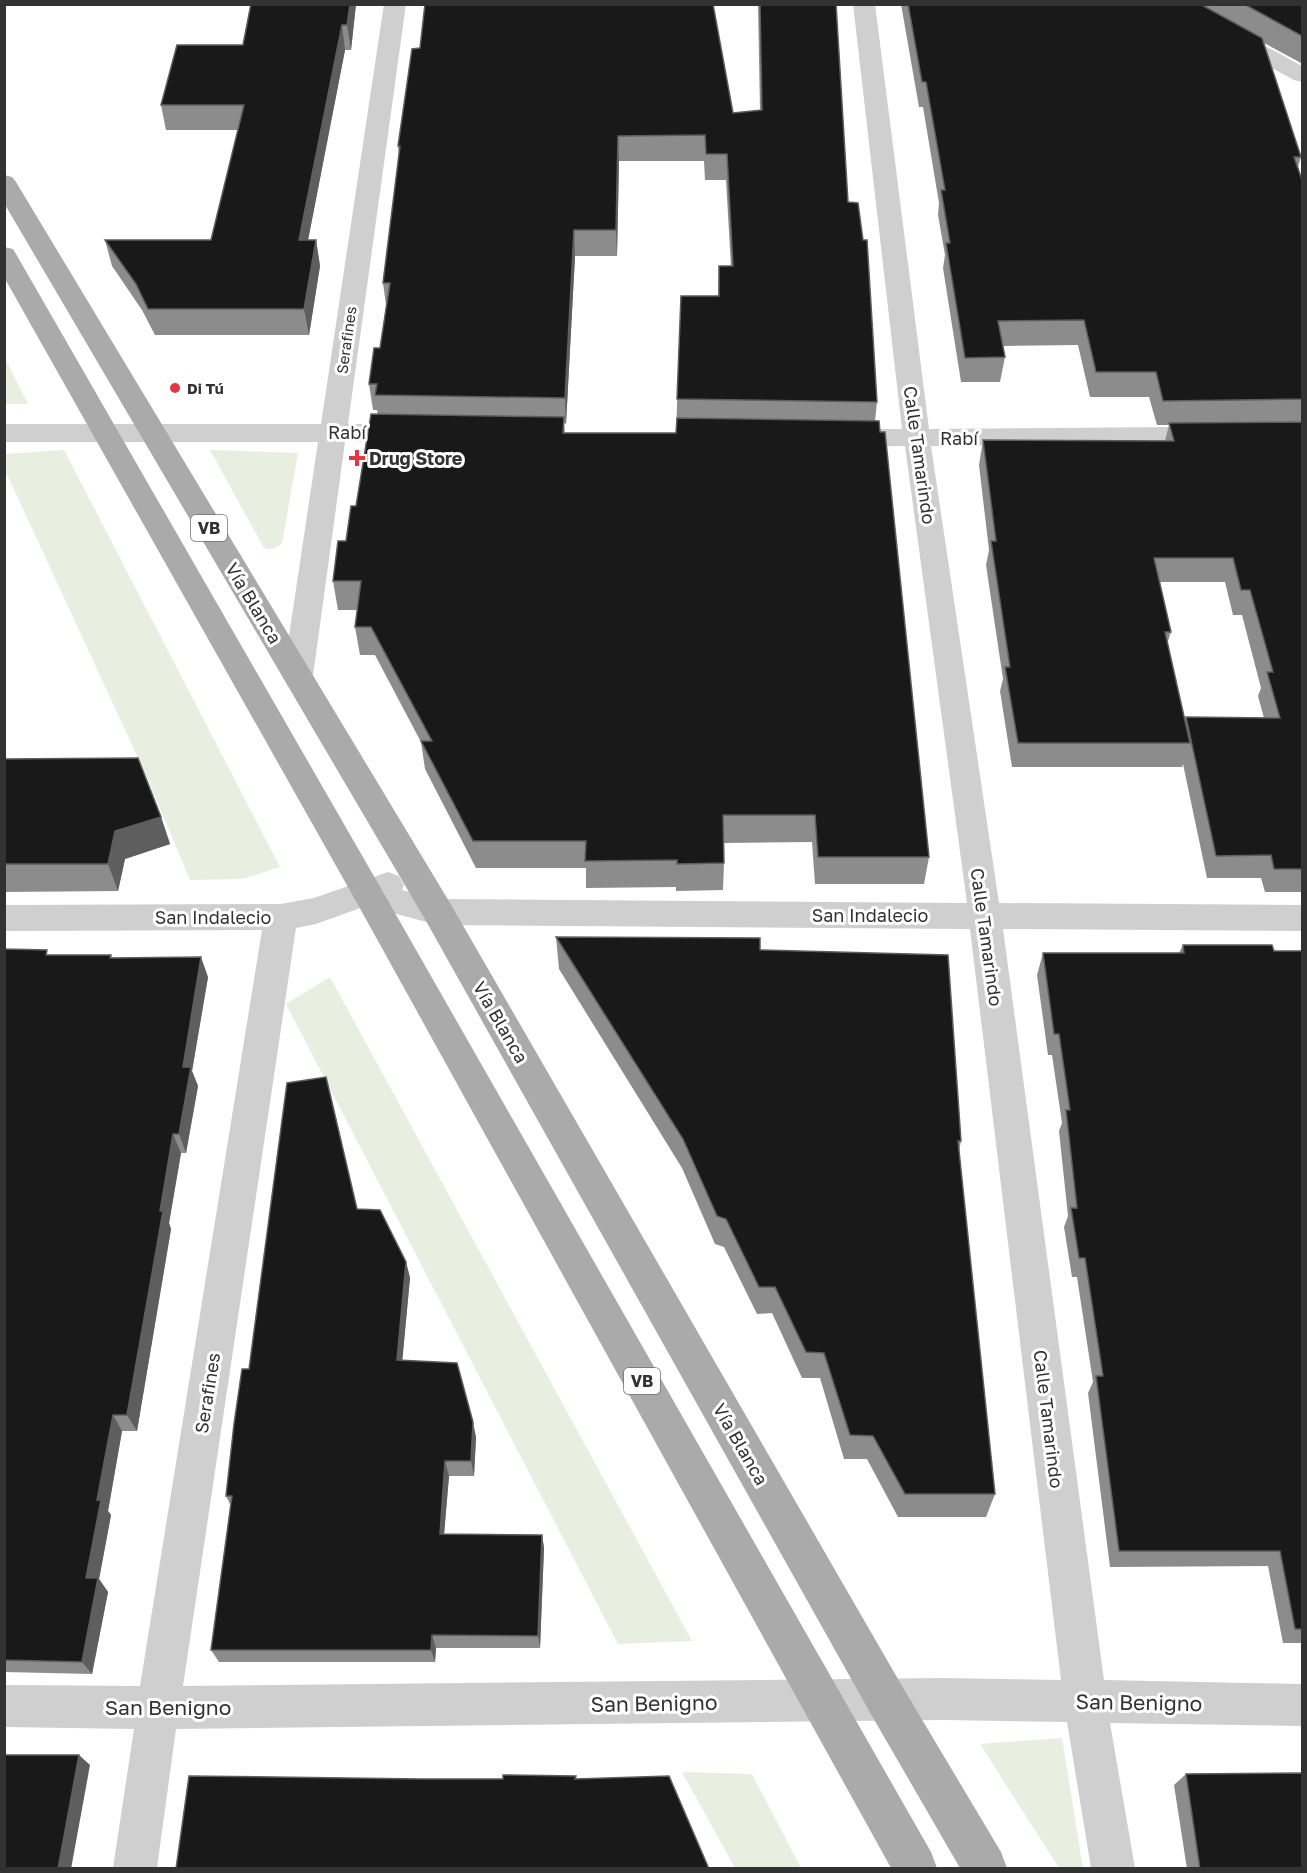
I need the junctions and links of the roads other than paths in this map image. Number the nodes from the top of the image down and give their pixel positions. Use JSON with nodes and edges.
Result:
{"nodes":[{"id":1,"x":395,"y":4,"type":"edge"},
{"id":2,"x":864,"y":4,"type":"edge"},
{"id":3,"x":1171,"y":4,"type":"edge"},
{"id":4,"x":1302,"y":75,"type":"edge"},
{"id":5,"x":4,"y":182,"type":"edge"},
{"id":6,"x":4,"y":254,"type":"edge"},
{"id":7,"x":106,"y":432,"type":"junction"},
{"id":8,"x":333,"y":432,"type":"junction"},
{"id":9,"x":440,"y":433,"type":"edge"},
{"id":10,"x":4,"y":434,"type":"edge"},
{"id":11,"x":154,"y":434,"type":"junction"},
{"id":12,"x":1302,"y":435,"type":"edge"},
{"id":13,"x":810,"y":437,"type":"edge"},
{"id":14,"x":918,"y":439,"type":"junction"},
{"id":15,"x":298,"y":676,"type":"junction"},
{"id":16,"x":414,"y":873,"type":"junction"},
{"id":17,"x":368,"y":894,"type":"junction"},
{"id":18,"x":438,"y":912,"type":"junction"},
{"id":19,"x":985,"y":916,"type":"junction"},
{"id":20,"x":281,"y":917,"type":"junction"},
{"id":21,"x":4,"y":918,"type":"edge"},
{"id":22,"x":1302,"y":918,"type":"edge"},
{"id":23,"x":886,"y":1701,"type":"junction"},
{"id":24,"x":1085,"y":1701,"type":"junction"},
{"id":25,"x":822,"y":1702,"type":"junction"},
{"id":26,"x":1302,"y":1705,"type":"edge"},
{"id":27,"x":4,"y":1706,"type":"edge"},
{"id":28,"x":158,"y":1708,"type":"junction"},
{"id":29,"x":135,"y":1869,"type":"edge"},
{"id":30,"x":915,"y":1869,"type":"edge"},
{"id":31,"x":985,"y":1869,"type":"edge"},
{"id":32,"x":1113,"y":1869,"type":"edge"}],
"edges":[{"from":1,"to":8,"type":"street","name":"Serafines"},
{"from":2,"to":14,"type":"street","name":"Calle Tamarindo"},
{"from":3,"to":4,"type":"street"},
{"from":5,"to":11,"type":"main road","name":"Vía Blanca","number":"VB"},
{"from":6,"to":7,"type":"main road","number":"VB"},
{"from":7,"to":10,"type":"street","name":"Rabí"},
{"from":7,"to":11,"type":"street","name":"Rabí"},
{"from":7,"to":17,"type":"main road","number":"VB"},
{"from":8,"to":9,"type":"street","name":"Rabí"},
{"from":8,"to":11,"type":"street","name":"Rabí"},
{"from":8,"to":15,"type":"street","name":"Serafines"},
{"from":11,"to":15,"type":"main road","name":"Vía Blanca","number":"VB"},
{"from":12,"to":14,"type":"street","name":"Rabí"},
{"from":13,"to":14,"type":"street","name":"Rabí"},
{"from":14,"to":19,"type":"street","name":"Calle Tamarindo"},
{"from":15,"to":16,"type":"main road","name":"Vía Blanca","number":"VB"},
{"from":16,"to":17,"type":"street","name":"San Indalecio"},
{"from":16,"to":18,"type":"main road","name":"Vía Blanca","number":"VB"},
{"from":17,"to":18,"type":"street","name":"San Indalecio"},
{"from":17,"to":20,"type":"street","name":"San Indalecio"},
{"from":17,"to":25,"type":"main road","number":"VB"},
{"from":18,"to":19,"type":"street","name":"San Indalecio"},
{"from":18,"to":23,"type":"main road","name":"Vía Blanca","number":"VB"},
{"from":19,"to":22,"type":"street","name":"San Indalecio"},
{"from":19,"to":24,"type":"street","name":"Calle Tamarindo"},
{"from":20,"to":21,"type":"street","name":"San Indalecio"},
{"from":20,"to":28,"type":"street","name":"Serafines"},
{"from":23,"to":24,"type":"street","name":"San Benigno"},
{"from":23,"to":25,"type":"street","name":"San Benigno"},
{"from":23,"to":31,"type":"main road","name":"Vía Blanca","number":"VB"},
{"from":24,"to":26,"type":"street","name":"San Benigno"},
{"from":24,"to":32,"type":"street","name":"Calle Tamarindo"},
{"from":25,"to":28,"type":"street","name":"San Benigno"},
{"from":25,"to":30,"type":"main road","number":"VB"},
{"from":27,"to":28,"type":"street","name":"San Benigno"},
{"from":28,"to":29,"type":"street","name":"Serafines"}]}
